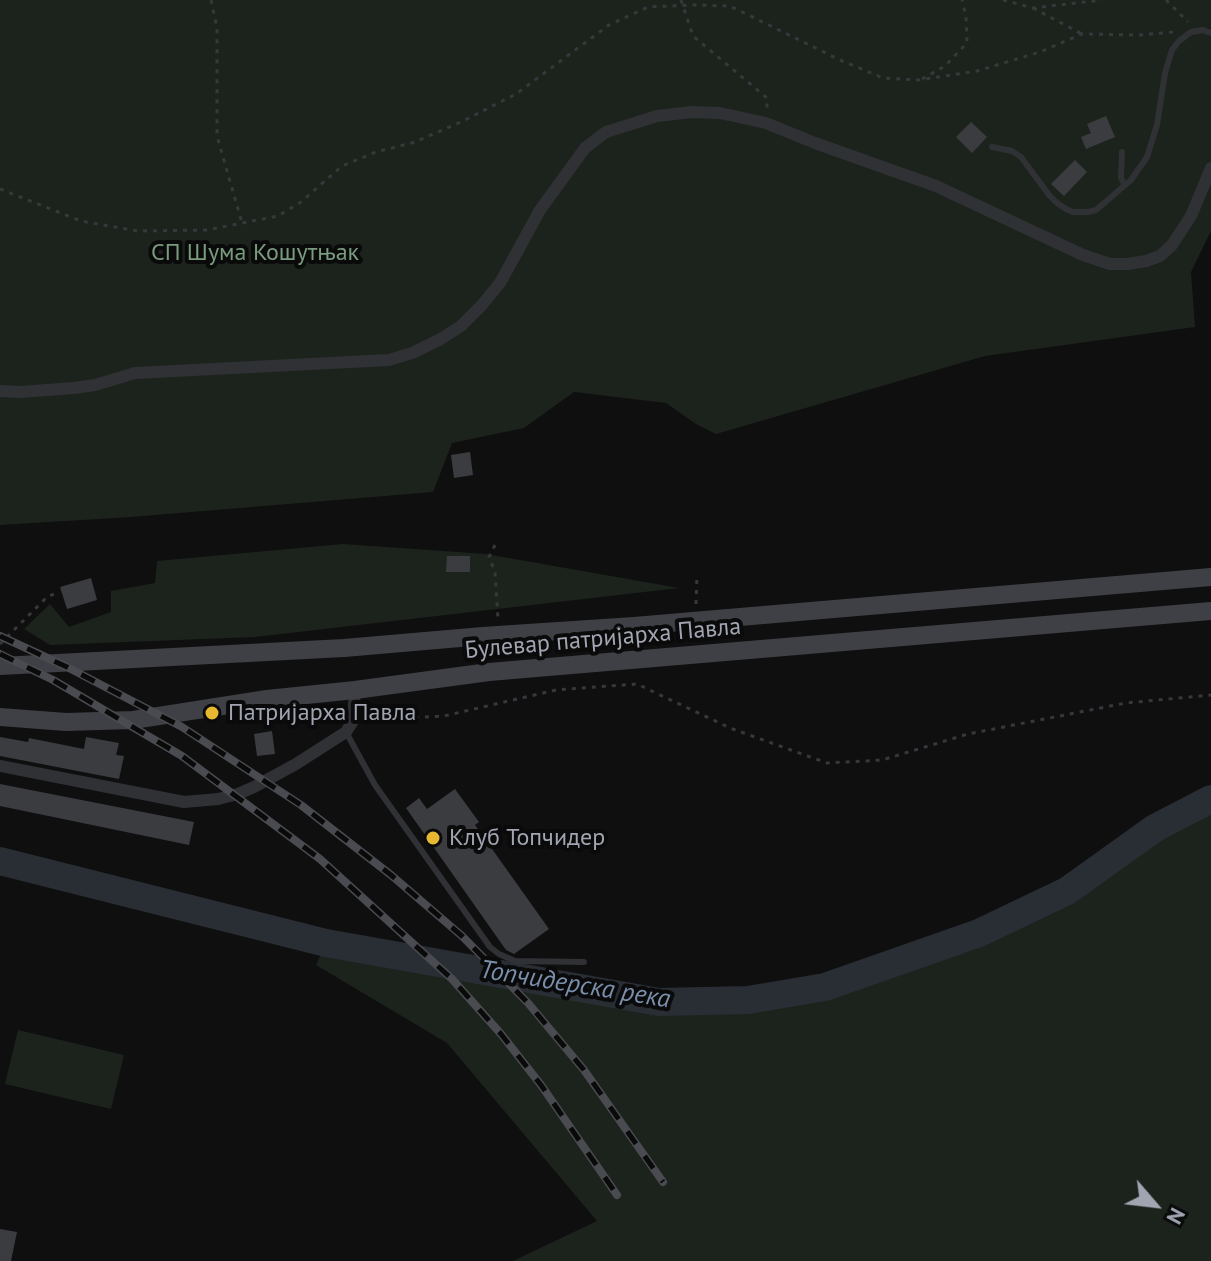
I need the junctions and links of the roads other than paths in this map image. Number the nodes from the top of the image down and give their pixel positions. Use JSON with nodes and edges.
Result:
{"nodes":[{"id":1,"x":1211,"y":33,"type":"edge"},
{"id":2,"x":992,"y":147,"type":"dead end"},
{"id":3,"x":1122,"y":152,"type":"dead end"},
{"id":4,"x":1211,"y":168,"type":"edge"},
{"id":5,"x":1125,"y":185,"type":"junction"},
{"id":6,"x":0,"y":391,"type":"edge"},
{"id":7,"x":1211,"y":577,"type":"edge"},
{"id":8,"x":1211,"y":611,"type":"edge"},
{"id":9,"x":0,"y":666,"type":"edge"},
{"id":10,"x":355,"y":690,"type":"junction"},
{"id":11,"x":0,"y":717,"type":"edge"},
{"id":12,"x":350,"y":726,"type":"junction"},
{"id":13,"x":0,"y":766,"type":"edge"},
{"id":14,"x":584,"y":962,"type":"dead end"}],
"edges":[{"from":1,"to":5,"type":"lane"},
{"from":2,"to":5,"type":"lane"},
{"from":3,"to":5,"type":"lane"},
{"from":4,"to":6,"type":"street"},
{"from":7,"to":9,"type":"main road","name":"Булевар патријарха Павла"},
{"from":8,"to":10,"type":"main road","name":"Булевар патријарха Павла"},
{"from":10,"to":11,"type":"main road","name":"Булевар патријарха Павла"},
{"from":10,"to":12,"type":"street"},
{"from":12,"to":13,"type":"street"},
{"from":12,"to":14,"type":"lane"}]}
